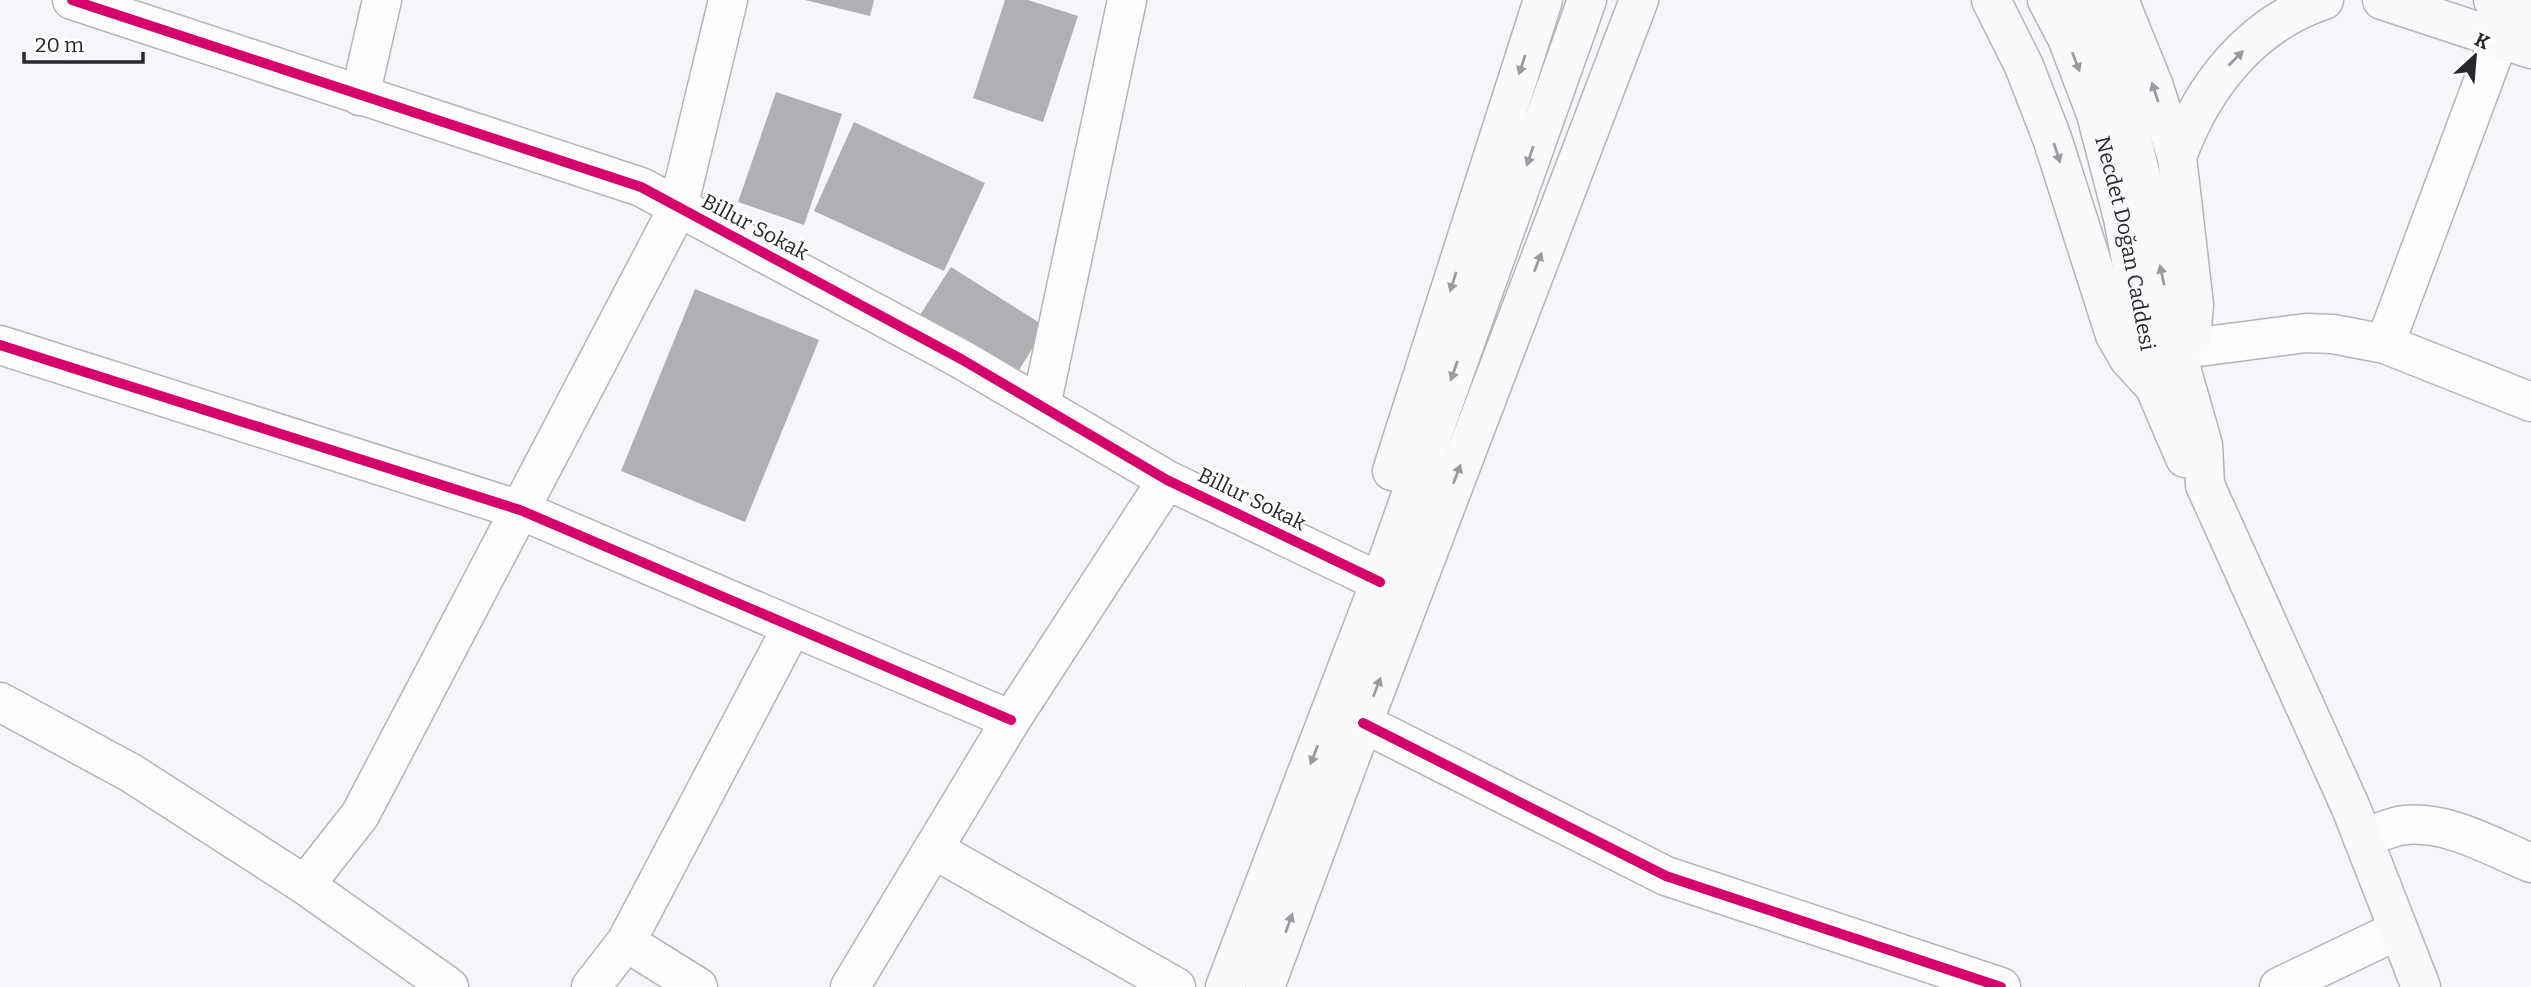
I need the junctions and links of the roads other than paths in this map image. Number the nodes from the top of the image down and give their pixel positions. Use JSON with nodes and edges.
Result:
{"nodes":[{"id":1,"x":72,"y":0,"type":"edge"},
{"id":2,"x":382,"y":0,"type":"edge"},
{"id":3,"x":728,"y":0,"type":"edge"},
{"id":4,"x":1127,"y":0,"type":"edge"},
{"id":5,"x":1543,"y":0,"type":"edge"},
{"id":6,"x":1587,"y":0,"type":"edge"},
{"id":7,"x":1639,"y":0,"type":"edge"},
{"id":8,"x":1991,"y":0,"type":"edge"},
{"id":9,"x":2047,"y":0,"type":"edge"},
{"id":10,"x":2084,"y":0,"type":"edge"},
{"id":11,"x":2119,"y":0,"type":"edge"},
{"id":12,"x":2324,"y":0,"type":"edge"},
{"id":13,"x":2382,"y":0,"type":"edge"},
{"id":14,"x":2493,"y":0,"type":"edge"},
{"id":15,"x":2531,"y":11,"type":"edge"},
{"id":16,"x":2515,"y":44,"type":"edge"},
{"id":17,"x":360,"y":96,"type":"junction"},
{"id":18,"x":2177,"y":157,"type":"junction"},
{"id":19,"x":678,"y":208,"type":"junction"},
{"id":20,"x":2385,"y":344,"type":"junction"},
{"id":21,"x":0,"y":345,"type":"edge"},
{"id":22,"x":2176,"y":370,"type":"junction"},
{"id":23,"x":2531,"y":402,"type":"edge"},
{"id":24,"x":1041,"y":406,"type":"junction"},
{"id":25,"x":1167,"y":480,"type":"junction"},
{"id":26,"x":520,"y":510,"type":"junction"},
{"id":27,"x":1380,"y":582,"type":"junction"},
{"id":28,"x":792,"y":626,"type":"junction"},
{"id":29,"x":0,"y":702,"type":"edge"},
{"id":30,"x":1012,"y":720,"type":"junction"},
{"id":31,"x":1363,"y":723,"type":"junction"},
{"id":32,"x":2363,"y":839,"type":"junction"},
{"id":33,"x":933,"y":849,"type":"junction"},
{"id":34,"x":2531,"y":863,"type":"edge"},
{"id":35,"x":305,"y":885,"type":"junction"},
{"id":36,"x":2398,"y":929,"type":"junction"},
{"id":37,"x":626,"y":942,"type":"junction"},
{"id":38,"x":449,"y":987,"type":"edge"},
{"id":39,"x":591,"y":987,"type":"edge"},
{"id":40,"x":698,"y":987,"type":"edge"},
{"id":41,"x":850,"y":987,"type":"edge"},
{"id":42,"x":1176,"y":987,"type":"edge"},
{"id":43,"x":1225,"y":987,"type":"edge"},
{"id":44,"x":1265,"y":987,"type":"edge"},
{"id":45,"x":2001,"y":987,"type":"edge"},
{"id":46,"x":2279,"y":987,"type":"edge"},
{"id":47,"x":2421,"y":987,"type":"edge"}],
"edges":[{"from":1,"to":17,"type":"street","name":"Billur Sokak"},
{"from":2,"to":17,"type":"street"},
{"from":3,"to":19,"type":"street"},
{"from":4,"to":24,"type":"street"},
{"from":5,"to":27,"type":"main road","one_way":true},
{"from":6,"to":27,"type":"main road","one_way":true},
{"from":31,"to":7,"type":"main road","one_way":true},
{"from":8,"to":22,"type":"main road","one_way":true},
{"from":9,"to":22,"type":"main road","name":"Necdet Doğan Caddesi","one_way":true},
{"from":22,"to":10,"type":"main road","one_way":true},
{"from":18,"to":11,"type":"main road","one_way":true},
{"from":18,"to":12,"type":"main road","one_way":true},
{"from":13,"to":16,"type":"main road"},
{"from":14,"to":15,"type":"main road"},
{"from":16,"to":20,"type":"street"},
{"from":17,"to":19,"type":"street","name":"Billur Sokak"},
{"from":18,"to":22,"type":"main road"},
{"from":19,"to":24,"type":"street","name":"Billur Sokak"},
{"from":19,"to":26,"type":"street"},
{"from":20,"to":22,"type":"street"},
{"from":20,"to":23,"type":"street"},
{"from":21,"to":26,"type":"street"},
{"from":22,"to":32,"type":"main road"},
{"from":24,"to":25,"type":"street","name":"Billur Sokak"},
{"from":25,"to":27,"type":"street","name":"Billur Sokak"},
{"from":25,"to":30,"type":"street"},
{"from":26,"to":28,"type":"street"},
{"from":26,"to":35,"type":"street"},
{"from":27,"to":43,"type":"main road","one_way":true},
{"from":28,"to":30,"type":"street"},
{"from":28,"to":37,"type":"street"},
{"from":29,"to":35,"type":"street"},
{"from":30,"to":33,"type":"street"},
{"from":44,"to":31,"type":"main road","one_way":true},
{"from":31,"to":45,"type":"street"},
{"from":32,"to":34,"type":"street"},
{"from":32,"to":36,"type":"main road"},
{"from":33,"to":41,"type":"street"},
{"from":33,"to":42,"type":"street"},
{"from":35,"to":38,"type":"street"},
{"from":36,"to":46,"type":"street"},
{"from":36,"to":47,"type":"main road"},
{"from":37,"to":39,"type":"street"},
{"from":37,"to":40,"type":"street"}]}
